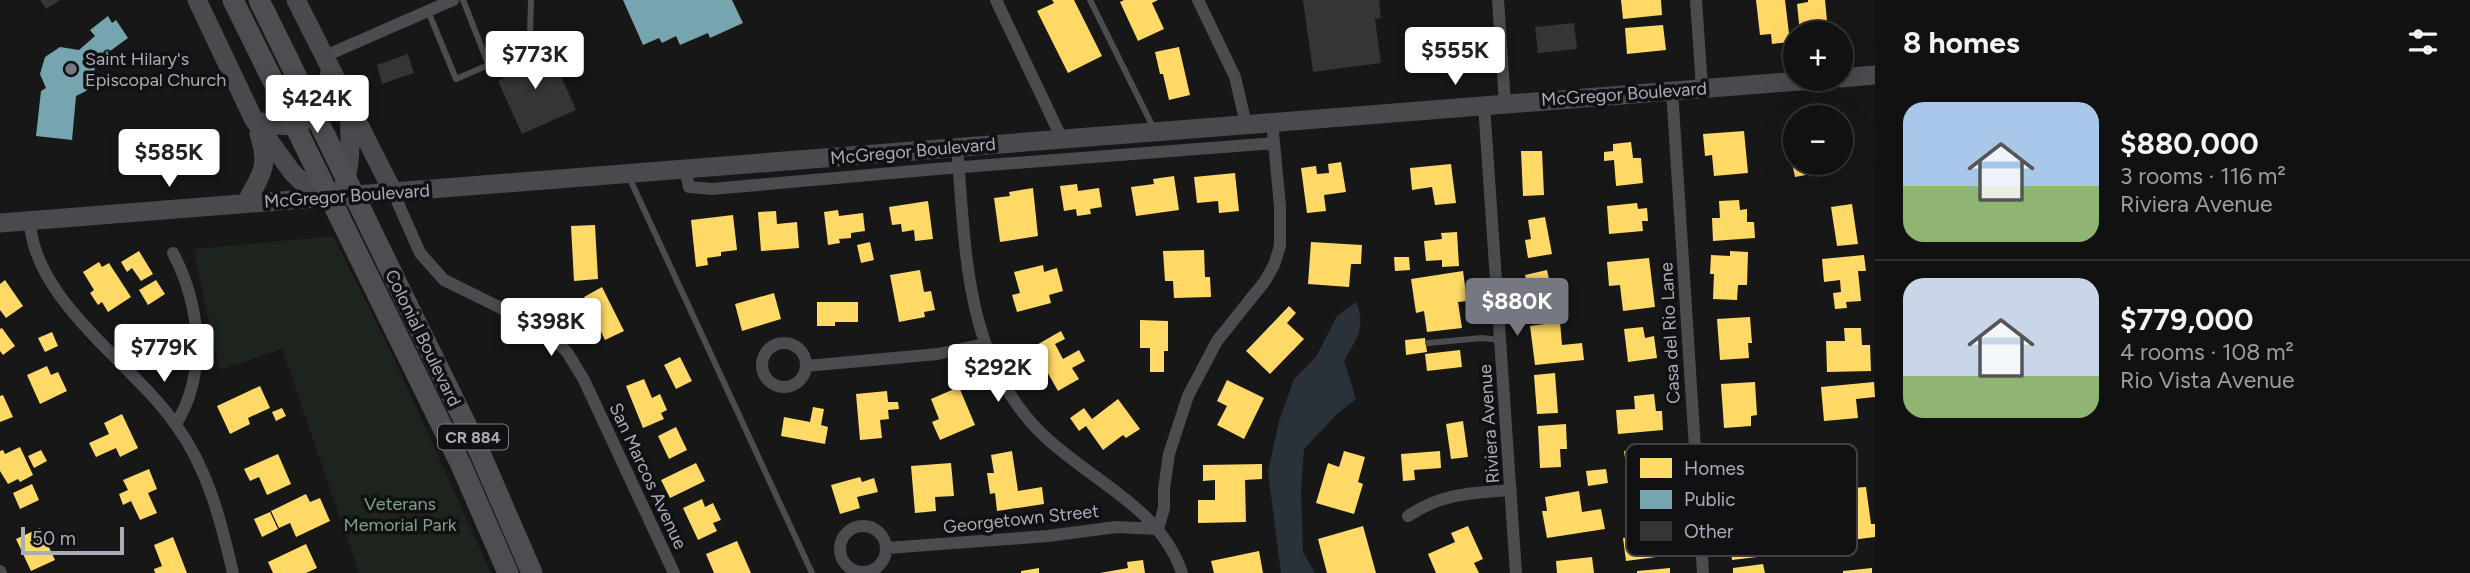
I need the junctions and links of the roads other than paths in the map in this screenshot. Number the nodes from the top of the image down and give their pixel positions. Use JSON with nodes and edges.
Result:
{"nodes":[{"id":1,"x":197,"y":0,"type":"edge"},
{"id":2,"x":233,"y":0,"type":"edge"},
{"id":3,"x":259,"y":0,"type":"edge"},
{"id":4,"x":296,"y":0,"type":"edge"},
{"id":5,"x":453,"y":0,"type":"edge"},
{"id":6,"x":463,"y":0,"type":"edge"},
{"id":7,"x":531,"y":0,"type":"edge"},
{"id":8,"x":996,"y":0,"type":"edge"},
{"id":9,"x":1090,"y":0,"type":"edge"},
{"id":10,"x":1198,"y":0,"type":"edge"},
{"id":11,"x":1498,"y":0,"type":"edge"},
{"id":12,"x":1696,"y":0,"type":"edge"},
{"id":13,"x":428,"y":11,"type":"junction"},
{"id":14,"x":328,"y":63,"type":"junction"},
{"id":15,"x":489,"y":66,"type":"junction"},
{"id":16,"x":1875,"y":75,"type":"edge"},
{"id":17,"x":1853,"y":77,"type":"edge"},
{"id":18,"x":1783,"y":82,"type":"edge"},
{"id":19,"x":1702,"y":88,"type":"junction"},
{"id":20,"x":1672,"y":90,"type":"junction"},
{"id":21,"x":1505,"y":103,"type":"junction"},
{"id":22,"x":348,"y":104,"type":"junction"},
{"id":23,"x":1484,"y":105,"type":"junction"},
{"id":24,"x":254,"y":120,"type":"junction"},
{"id":25,"x":1272,"y":121,"type":"junction"},
{"id":26,"x":1246,"y":124,"type":"junction"},
{"id":27,"x":1155,"y":131,"type":"junction"},
{"id":28,"x":1062,"y":139,"type":"junction"},
{"id":29,"x":1273,"y":143,"type":"junction"},
{"id":30,"x":957,"y":147,"type":"junction"},
{"id":31,"x":959,"y":167,"type":"junction"},
{"id":32,"x":685,"y":169,"type":"junction"},
{"id":33,"x":627,"y":173,"type":"junction"},
{"id":34,"x":393,"y":192,"type":"junction"},
{"id":35,"x":341,"y":196,"type":"junction"},
{"id":36,"x":246,"y":203,"type":"junction"},
{"id":37,"x":30,"y":221,"type":"junction"},
{"id":38,"x":0,"y":223,"type":"edge"},
{"id":39,"x":173,"y":253,"type":"dead end"},
{"id":40,"x":1500,"y":340,"type":"junction"},
{"id":41,"x":1428,"y":343,"type":"dead end"},
{"id":42,"x":984,"y":344,"type":"junction"},
{"id":43,"x":806,"y":366,"type":"dead end"},
{"id":44,"x":176,"y":424,"type":"junction"},
{"id":45,"x":1695,"y":444,"type":"edge"},
{"id":46,"x":1511,"y":490,"type":"junction"},
{"id":47,"x":1408,"y":516,"type":"dead end"},
{"id":48,"x":1158,"y":529,"type":"junction"},
{"id":49,"x":887,"y":548,"type":"dead end"},
{"id":50,"x":233,"y":573,"type":"edge"},
{"id":51,"x":508,"y":573,"type":"edge"},
{"id":52,"x":533,"y":573,"type":"edge"},
{"id":53,"x":674,"y":573,"type":"edge"},
{"id":54,"x":813,"y":573,"type":"edge"},
{"id":55,"x":1182,"y":573,"type":"edge"},
{"id":56,"x":1516,"y":573,"type":"edge"}],
"edges":[{"from":1,"to":24,"type":"main road"},
{"from":2,"to":51,"type":"highway","name":"Colonial Boulevard","number":"CR 884","bridge":true},
{"from":3,"to":52,"type":"highway","name":"Colonial Boulevard","number":"CR 884","bridge":true},
{"from":4,"to":14,"type":"main road"},
{"from":5,"to":13,"type":"street"},
{"from":6,"to":15,"type":"lane"},
{"from":7,"to":15,"type":"lane"},
{"from":8,"to":28,"type":"street"},
{"from":9,"to":27,"type":"lane"},
{"from":10,"to":26,"type":"street"},
{"from":11,"to":21,"type":"street"},
{"from":12,"to":19,"type":"street"},
{"from":13,"to":14,"type":"street"},
{"from":13,"to":15,"type":"lane"},
{"from":14,"to":22,"type":"main road"},
{"from":14,"to":24,"type":"main road"},
{"from":16,"to":17,"type":"main road"},
{"from":18,"to":19,"type":"main road","name":"McGregor Boulevard"},
{"from":19,"to":20,"type":"main road","name":"McGregor Boulevard"},
{"from":20,"to":21,"type":"main road","name":"McGregor Boulevard"},
{"from":20,"to":45,"type":"street","name":"Casa del Rio Lane"},
{"from":21,"to":23,"type":"main road","name":"McGregor Boulevard"},
{"from":22,"to":34,"type":"main road"},
{"from":22,"to":35,"type":"main road"},
{"from":23,"to":25,"type":"main road","name":"McGregor Boulevard"},
{"from":23,"to":40,"type":"street","name":"Riviera Avenue"},
{"from":24,"to":35,"type":"main road"},
{"from":24,"to":36,"type":"main road"},
{"from":25,"to":26,"type":"main road","name":"McGregor Boulevard"},
{"from":25,"to":29,"type":"street"},
{"from":26,"to":27,"type":"main road","name":"McGregor Boulevard"},
{"from":27,"to":28,"type":"main road","name":"McGregor Boulevard"},
{"from":28,"to":30,"type":"main road","name":"McGregor Boulevard"},
{"from":29,"to":31,"type":"street"},
{"from":29,"to":48,"type":"street"},
{"from":30,"to":31,"type":"street","name":"Georgetown Street"},
{"from":30,"to":32,"type":"main road","name":"McGregor Boulevard"},
{"from":31,"to":32,"type":"street"},
{"from":31,"to":42,"type":"street","name":"Georgetown Street"},
{"from":32,"to":33,"type":"main road","name":"McGregor Boulevard"},
{"from":33,"to":34,"type":"main road","name":"McGregor Boulevard"},
{"from":33,"to":54,"type":"lane"},
{"from":34,"to":35,"type":"main road","name":"McGregor Boulevard"},
{"from":34,"to":53,"type":"street","name":"San Marcos Avenue"},
{"from":35,"to":36,"type":"main road","name":"McGregor Boulevard"},
{"from":36,"to":37,"type":"main road","name":"McGregor Boulevard"},
{"from":37,"to":38,"type":"main road","name":"McGregor Boulevard"},
{"from":37,"to":44,"type":"street"},
{"from":39,"to":44,"type":"street"},
{"from":40,"to":41,"type":"lane"},
{"from":40,"to":46,"type":"street","name":"Riviera Avenue"},
{"from":42,"to":43,"type":"street"},
{"from":42,"to":48,"type":"street","name":"Georgetown Street"},
{"from":44,"to":50,"type":"street"},
{"from":46,"to":47,"type":"street"},
{"from":46,"to":56,"type":"street","name":"Riviera Avenue"},
{"from":48,"to":49,"type":"street","name":"Georgetown Street"},
{"from":48,"to":55,"type":"street","name":"Georgetown Street"}]}
